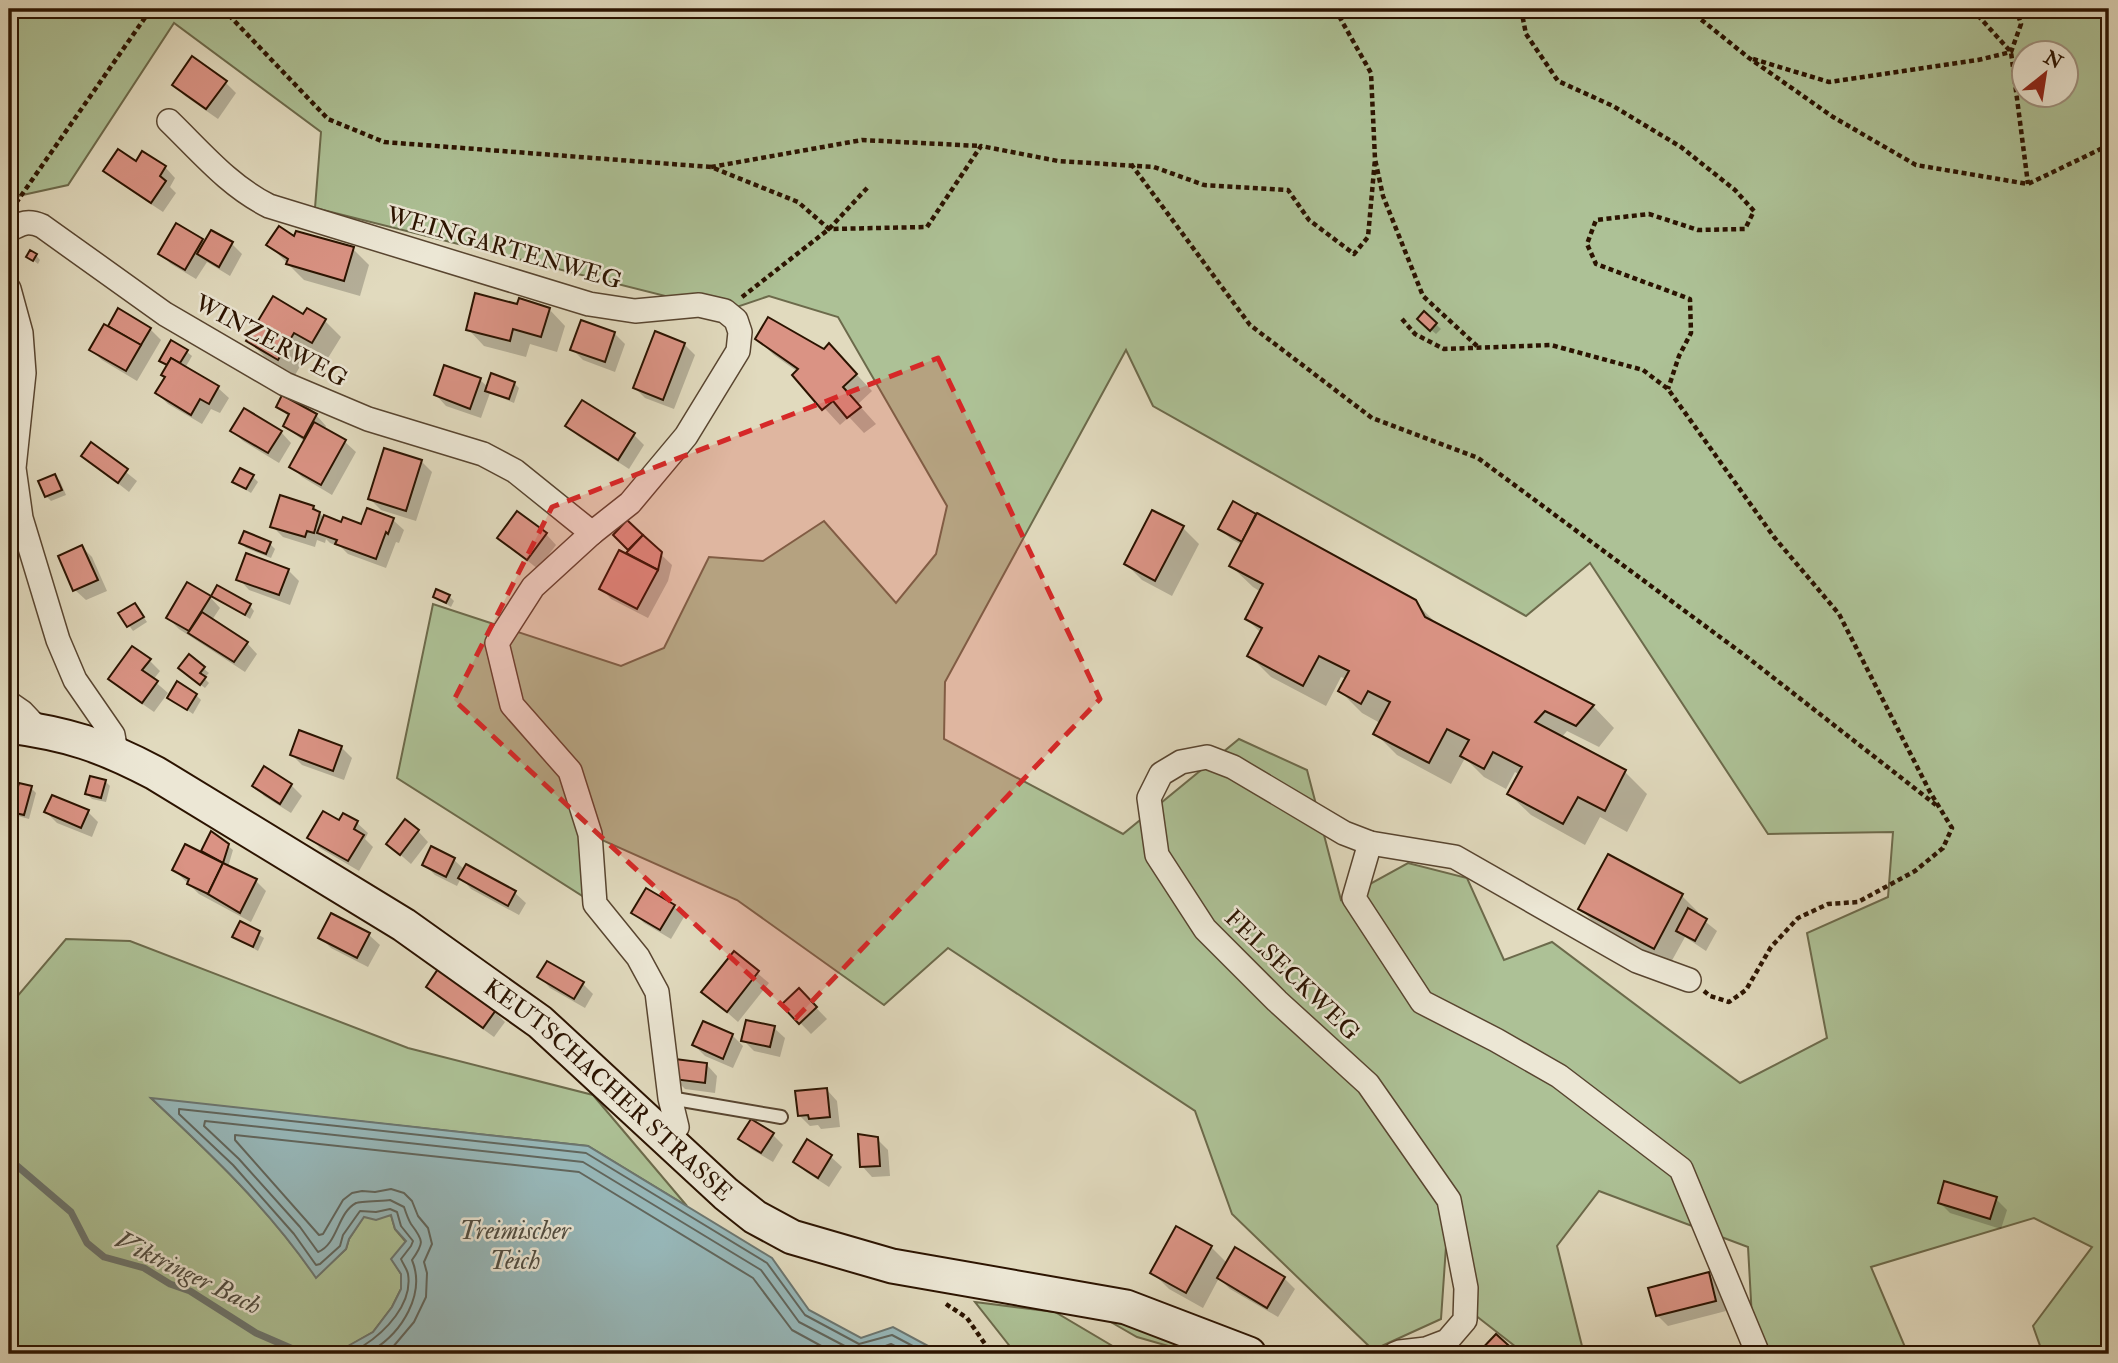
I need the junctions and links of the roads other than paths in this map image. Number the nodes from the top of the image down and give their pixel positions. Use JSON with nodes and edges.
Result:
{"nodes":[{"id":1,"x":169,"y":121,"type":"dead end"},
{"id":2,"x":9,"y":230,"type":"edge"},
{"id":3,"x":9,"y":289,"type":"edge"},
{"id":4,"x":592,"y":533,"type":"junction"},
{"id":5,"x":9,"y":703,"type":"edge"},
{"id":6,"x":24,"y":728,"type":"edge"},
{"id":7,"x":116,"y":752,"type":"junction"},
{"id":8,"x":1370,"y":843,"type":"junction"},
{"id":9,"x":1689,"y":980,"type":"road end"},
{"id":10,"x":670,"y":1098,"type":"junction"},
{"id":11,"x":781,"y":1117,"type":"dead end"},
{"id":12,"x":665,"y":1136,"type":"junction"},
{"id":13,"x":1249,"y":1354,"type":"edge"},
{"id":14,"x":1395,"y":1354,"type":"edge"},
{"id":15,"x":1758,"y":1354,"type":"edge"}],
"edges":[{"from":1,"to":4,"type":"street","name":"WEINGARTENWEG"},
{"from":2,"to":4,"type":"street","name":"WINZERWEG"},
{"from":3,"to":7,"type":"street"},
{"from":4,"to":10,"type":"street"},
{"from":5,"to":6,"type":"street"},
{"from":6,"to":7,"type":"main road","name":"KEUTSCHACHER STRASSE"},
{"from":7,"to":12,"type":"main road","name":"KEUTSCHACHER STRASSE"},
{"from":8,"to":9,"type":"street","name":"FELSECKWEG"},
{"from":8,"to":14,"type":"street","name":"FELSECKWEG"},
{"from":8,"to":15,"type":"street"},
{"from":10,"to":11,"type":"lane"},
{"from":10,"to":12,"type":"street"},
{"from":12,"to":13,"type":"main road","name":"KEUTSCHACHER STRASSE"}]}
